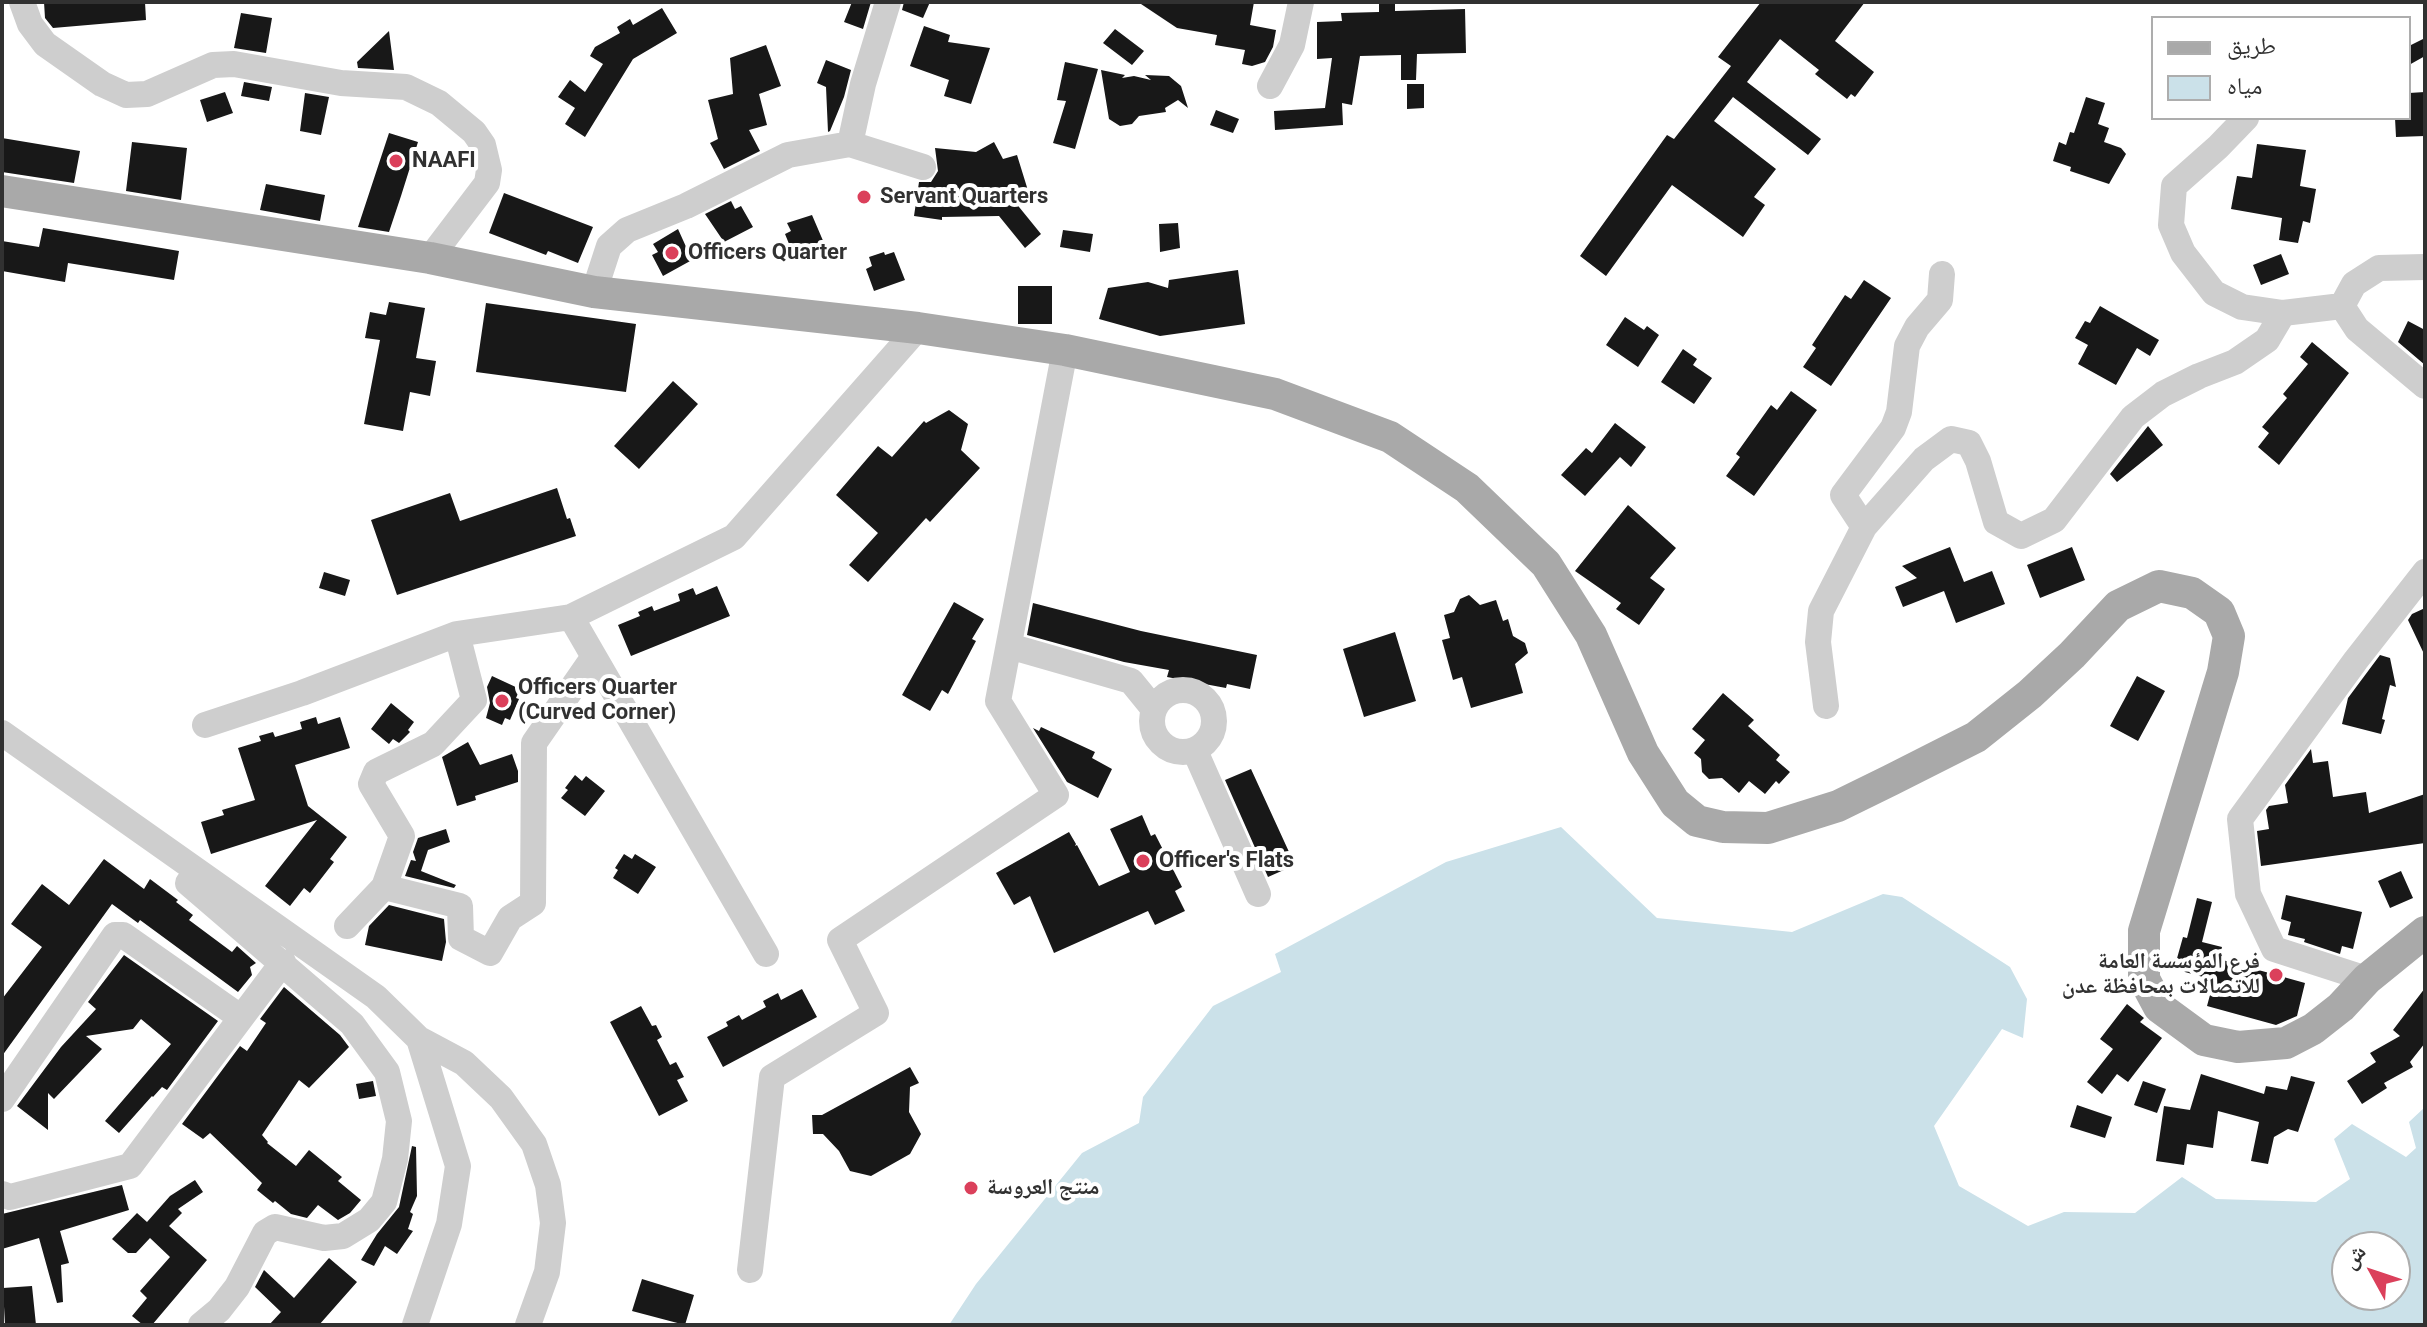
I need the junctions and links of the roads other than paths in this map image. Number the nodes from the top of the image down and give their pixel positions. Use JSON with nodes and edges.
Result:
{"nodes":[{"id":1,"x":22,"y":2,"type":"edge"},
{"id":2,"x":888,"y":2,"type":"edge"},
{"id":3,"x":1301,"y":2,"type":"edge"},
{"id":4,"x":1270,"y":86,"type":"dead end"},
{"id":5,"x":2244,"y":120,"type":"edge"},
{"id":6,"x":850,"y":144,"type":"junction"},
{"id":7,"x":923,"y":167,"type":"dead end"},
{"id":8,"x":2,"y":191,"type":"edge"},
{"id":9,"x":430,"y":258,"type":"junction"},
{"id":10,"x":2425,"y":267,"type":"edge"},
{"id":11,"x":1942,"y":274,"type":"dead end"},
{"id":12,"x":594,"y":292,"type":"junction"},
{"id":13,"x":2342,"y":306,"type":"junction"},
{"id":14,"x":2283,"y":313,"type":"junction"},
{"id":15,"x":918,"y":328,"type":"junction"},
{"id":16,"x":1065,"y":350,"type":"junction"},
{"id":17,"x":2425,"y":386,"type":"edge"},
{"id":18,"x":1864,"y":527,"type":"junction"},
{"id":19,"x":2425,"y":572,"type":"edge"},
{"id":20,"x":571,"y":617,"type":"junction"},
{"id":21,"x":457,"y":634,"type":"junction"},
{"id":22,"x":1009,"y":646,"type":"junction"},
{"id":23,"x":593,"y":658,"type":"junction"},
{"id":24,"x":1826,"y":706,"type":"dead end"},
{"id":25,"x":1153,"y":708,"type":"junction"},
{"id":26,"x":205,"y":725,"type":"dead end"},
{"id":27,"x":2,"y":733,"type":"edge"},
{"id":28,"x":1195,"y":751,"type":"junction"},
{"id":29,"x":174,"y":855,"type":"junction"},
{"id":30,"x":384,"y":887,"type":"junction"},
{"id":31,"x":1258,"y":894,"type":"dead end"},
{"id":32,"x":347,"y":926,"type":"dead end"},
{"id":33,"x":2425,"y":932,"type":"edge"},
{"id":34,"x":766,"y":954,"type":"dead end"},
{"id":35,"x":283,"y":962,"type":"junction"},
{"id":36,"x":2367,"y":979,"type":"junction"},
{"id":37,"x":240,"y":1017,"type":"junction"},
{"id":38,"x":419,"y":1039,"type":"junction"},
{"id":39,"x":2,"y":1099,"type":"edge"},
{"id":40,"x":2,"y":1194,"type":"edge"},
{"id":41,"x":750,"y":1270,"type":"dead end"},
{"id":42,"x":201,"y":1325,"type":"edge"},
{"id":43,"x":415,"y":1325,"type":"edge"},
{"id":44,"x":528,"y":1325,"type":"edge"}],
"edges":[{"from":1,"to":9,"type":"street"},
{"from":2,"to":6,"type":"street"},
{"from":3,"to":4,"type":"street"},
{"from":5,"to":14,"type":"street"},
{"from":6,"to":7,"type":"street"},
{"from":6,"to":12,"type":"street"},
{"from":8,"to":9,"type":"main road"},
{"from":9,"to":12,"type":"main road"},
{"from":10,"to":13,"type":"street"},
{"from":11,"to":18,"type":"street"},
{"from":12,"to":15,"type":"main road"},
{"from":13,"to":14,"type":"street"},
{"from":13,"to":17,"type":"street"},
{"from":14,"to":18,"type":"street"},
{"from":15,"to":16,"type":"main road"},
{"from":15,"to":20,"type":"street"},
{"from":16,"to":22,"type":"street"},
{"from":16,"to":36,"type":"main road"},
{"from":18,"to":24,"type":"street"},
{"from":19,"to":36,"type":"street"},
{"from":20,"to":21,"type":"street"},
{"from":20,"to":23,"type":"street"},
{"from":21,"to":26,"type":"street"},
{"from":21,"to":30,"type":"street"},
{"from":22,"to":25,"type":"street"},
{"from":22,"to":41,"type":"street"},
{"from":23,"to":30,"type":"street"},
{"from":23,"to":34,"type":"street"},
{"from":25,"to":28,"type":"street"},
{"from":25,"to":28,"type":"street"},
{"from":27,"to":29,"type":"street"},
{"from":28,"to":31,"type":"street"},
{"from":29,"to":35,"type":"street"},
{"from":29,"to":38,"type":"street"},
{"from":30,"to":32,"type":"street"},
{"from":33,"to":36,"type":"main road"},
{"from":35,"to":37,"type":"street"},
{"from":35,"to":42,"type":"street"},
{"from":37,"to":39,"type":"street"},
{"from":37,"to":40,"type":"street"},
{"from":38,"to":43,"type":"street"},
{"from":38,"to":44,"type":"street"}]}
